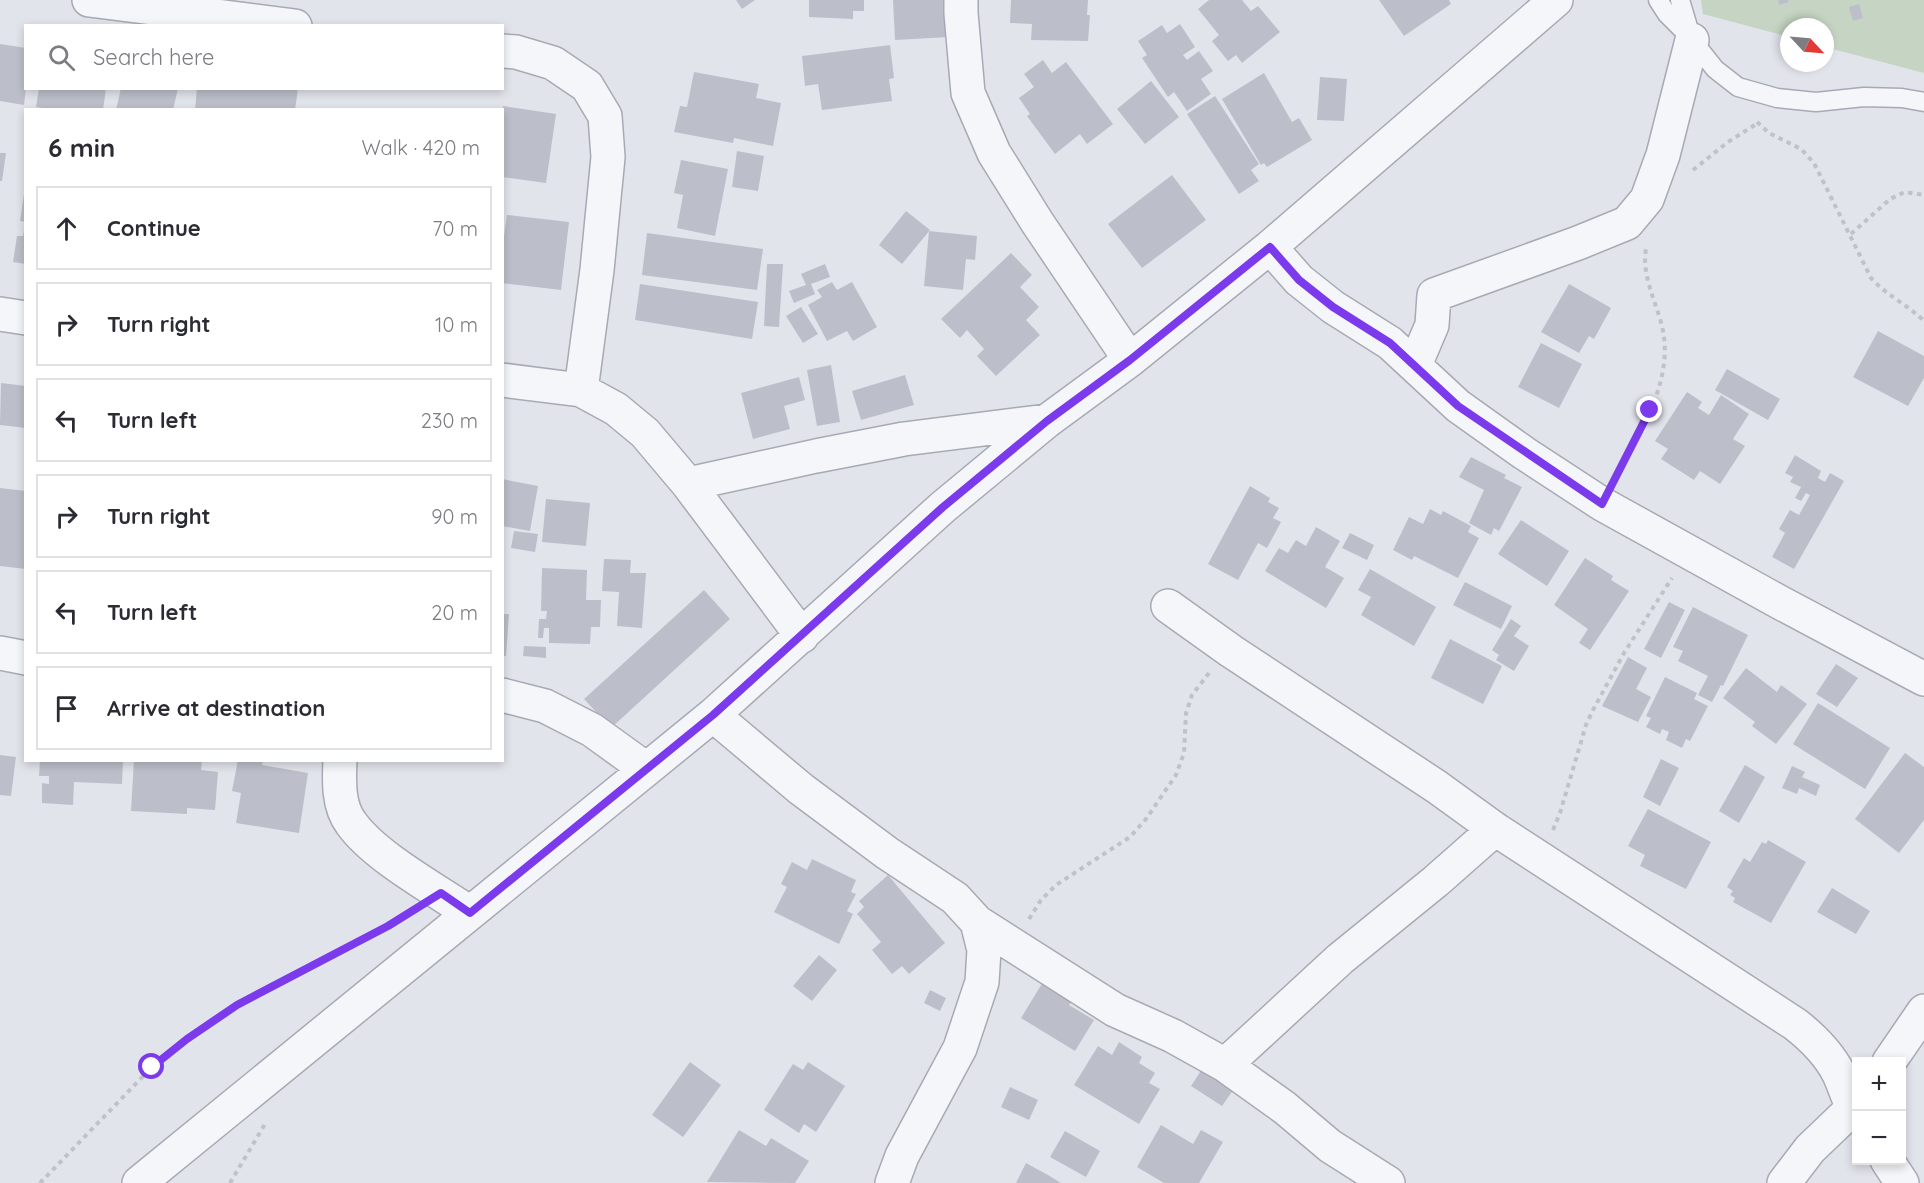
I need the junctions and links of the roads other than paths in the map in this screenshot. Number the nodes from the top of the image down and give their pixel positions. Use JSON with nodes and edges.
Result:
{"nodes":[{"id":1,"x":89,"y":0,"type":"edge"},
{"id":2,"x":961,"y":0,"type":"edge"},
{"id":3,"x":1556,"y":0,"type":"edge"},
{"id":4,"x":1658,"y":0,"type":"edge"},
{"id":5,"x":1680,"y":0,"type":"edge"},
{"id":6,"x":279,"y":24,"type":"edge"},
{"id":7,"x":1692,"y":40,"type":"junction"},
{"id":8,"x":504,"y":51,"type":"edge"},
{"id":9,"x":1924,"y":102,"type":"edge"},
{"id":10,"x":1270,"y":247,"type":"junction"},
{"id":11,"x":0,"y":314,"type":"edge"},
{"id":12,"x":24,"y":318,"type":"edge"},
{"id":13,"x":1130,"y":360,"type":"junction"},
{"id":14,"x":1415,"y":365,"type":"junction"},
{"id":15,"x":504,"y":380,"type":"edge"},
{"id":16,"x":580,"y":390,"type":"junction"},
{"id":17,"x":1047,"y":421,"type":"junction"},
{"id":18,"x":688,"y":484,"type":"junction"},
{"id":19,"x":1168,"y":606,"type":"dead end"},
{"id":20,"x":802,"y":636,"type":"junction"},
{"id":21,"x":0,"y":653,"type":"edge"},
{"id":22,"x":24,"y":658,"type":"edge"},
{"id":23,"x":1924,"y":679,"type":"edge"},
{"id":24,"x":504,"y":696,"type":"edge"},
{"id":25,"x":713,"y":715,"type":"junction"},
{"id":26,"x":340,"y":762,"type":"edge"},
{"id":27,"x":646,"y":769,"type":"junction"},
{"id":28,"x":1495,"y":829,"type":"junction"},
{"id":29,"x":470,"y":913,"type":"junction"},
{"id":30,"x":977,"y":922,"type":"junction"},
{"id":31,"x":1924,"y":1011,"type":"edge"},
{"id":32,"x":1892,"y":1057,"type":"edge"},
{"id":33,"x":1225,"y":1065,"type":"junction"},
{"id":34,"x":1852,"y":1102,"type":"edge"},
{"id":35,"x":1853,"y":1111,"type":"edge"},
{"id":36,"x":1890,"y":1165,"type":"edge"},
{"id":37,"x":139,"y":1183,"type":"edge"},
{"id":38,"x":892,"y":1183,"type":"edge"},
{"id":39,"x":1388,"y":1183,"type":"edge"},
{"id":40,"x":1784,"y":1183,"type":"edge"},
{"id":41,"x":1902,"y":1183,"type":"edge"}],
"edges":[{"from":1,"to":6,"type":"street"},
{"from":2,"to":13,"type":"street"},
{"from":3,"to":10,"type":"street"},
{"from":4,"to":7,"type":"lane"},
{"from":5,"to":7,"type":"lane"},
{"from":7,"to":9,"type":"lane"},
{"from":7,"to":14,"type":"street"},
{"from":8,"to":16,"type":"street"},
{"from":10,"to":13,"type":"street"},
{"from":10,"to":14,"type":"street"},
{"from":11,"to":12,"type":"street"},
{"from":13,"to":17,"type":"street"},
{"from":14,"to":23,"type":"street"},
{"from":15,"to":16,"type":"street"},
{"from":16,"to":18,"type":"street"},
{"from":17,"to":18,"type":"street"},
{"from":17,"to":20,"type":"street"},
{"from":18,"to":20,"type":"street"},
{"from":19,"to":28,"type":"street"},
{"from":20,"to":25,"type":"street"},
{"from":21,"to":22,"type":"street"},
{"from":24,"to":27,"type":"street"},
{"from":25,"to":27,"type":"street"},
{"from":25,"to":30,"type":"street"},
{"from":26,"to":29,"type":"street"},
{"from":27,"to":29,"type":"street"},
{"from":28,"to":33,"type":"street"},
{"from":28,"to":34,"type":"street"},
{"from":29,"to":37,"type":"street"},
{"from":30,"to":33,"type":"street"},
{"from":30,"to":38,"type":"street"},
{"from":31,"to":32,"type":"street"},
{"from":33,"to":39,"type":"street"},
{"from":35,"to":40,"type":"street"},
{"from":36,"to":41,"type":"street"}]}
